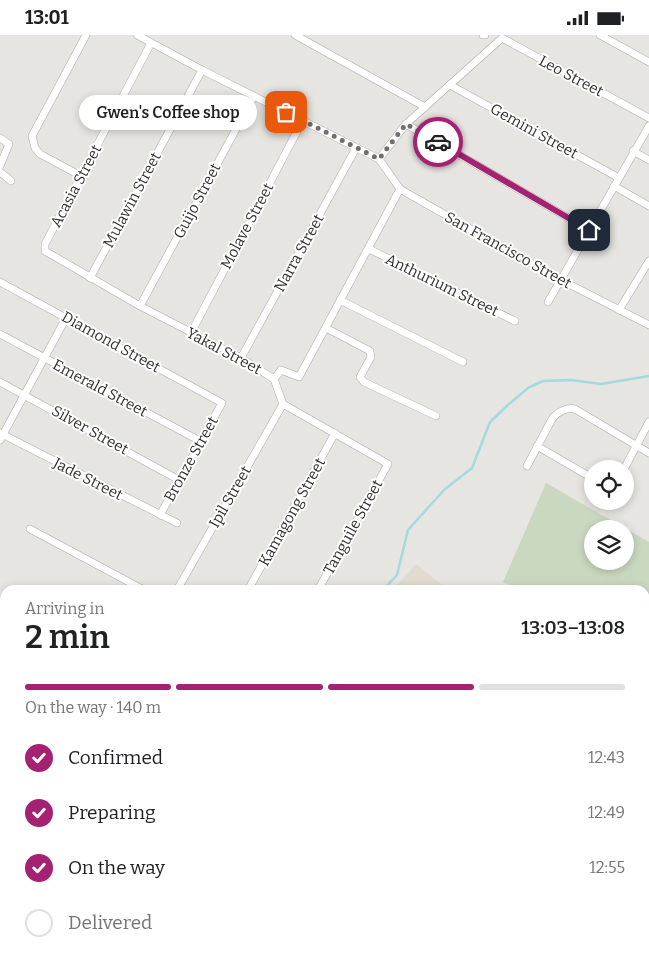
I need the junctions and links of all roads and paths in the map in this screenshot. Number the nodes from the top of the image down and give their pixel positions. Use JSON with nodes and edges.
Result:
{"nodes":[{"id":1,"x":86,"y":35,"type":"edge"},
{"id":2,"x":137,"y":35,"type":"edge"},
{"id":3,"x":295,"y":35,"type":"edge"},
{"id":4,"x":600,"y":35,"type":"edge"},
{"id":5,"x":613,"y":38,"type":"edge"},
{"id":6,"x":151,"y":43,"type":"junction"},
{"id":7,"x":649,"y":62,"type":"edge"},
{"id":8,"x":202,"y":70,"type":"junction"},
{"id":9,"x":450,"y":85,"type":"junction"},
{"id":10,"x":254,"y":96,"type":"junction"},
{"id":11,"x":425,"y":107,"type":"junction"},
{"id":12,"x":649,"y":118,"type":"edge"},
{"id":13,"x":302,"y":120,"type":"junction"},
{"id":14,"x":406,"y":124,"type":"junction"},
{"id":15,"x":649,"y":126,"type":"edge"},
{"id":16,"x":0,"y":138,"type":"edge"},
{"id":17,"x":356,"y":148,"type":"junction"},
{"id":18,"x":633,"y":151,"type":"junction"},
{"id":19,"x":379,"y":159,"type":"junction"},
{"id":20,"x":649,"y":160,"type":"edge"},
{"id":21,"x":0,"y":166,"type":"edge"},
{"id":22,"x":0,"y":172,"type":"edge"},
{"id":23,"x":81,"y":176,"type":"junction"},
{"id":24,"x":619,"y":178,"type":"junction"},
{"id":25,"x":11,"y":181,"type":"dead end"},
{"id":26,"x":614,"y":187,"type":"junction"},
{"id":27,"x":400,"y":189,"type":"junction"},
{"id":28,"x":649,"y":206,"type":"edge"},
{"id":29,"x":589,"y":230,"type":"junction"},
{"id":30,"x":369,"y":249,"type":"junction"},
{"id":31,"x":45,"y":251,"type":"joint"},
{"id":32,"x":649,"y":261,"type":"edge"},
{"id":33,"x":90,"y":278,"type":"junction"},
{"id":34,"x":561,"y":280,"type":"junction"},
{"id":35,"x":0,"y":282,"type":"edge"},
{"id":36,"x":340,"y":300,"type":"junction"},
{"id":37,"x":548,"y":302,"type":"dead end"},
{"id":38,"x":140,"y":306,"type":"junction"},
{"id":39,"x":619,"y":311,"type":"junction"},
{"id":40,"x":66,"y":319,"type":"junction"},
{"id":41,"x":515,"y":321,"type":"dead end"},
{"id":42,"x":649,"y":325,"type":"edge"},
{"id":43,"x":326,"y":328,"type":"junction"},
{"id":44,"x":191,"y":333,"type":"junction"},
{"id":45,"x":0,"y":334,"type":"edge"},
{"id":46,"x":45,"y":358,"type":"junction"},
{"id":47,"x":241,"y":358,"type":"junction"},
{"id":48,"x":463,"y":362,"type":"dead end"},
{"id":49,"x":274,"y":379,"type":"junction"},
{"id":50,"x":0,"y":382,"type":"edge"},
{"id":51,"x":26,"y":395,"type":"junction"},
{"id":52,"x":222,"y":403,"type":"joint"},
{"id":53,"x":283,"y":404,"type":"junction"},
{"id":54,"x":436,"y":416,"type":"dead end"},
{"id":55,"x":649,"y":422,"type":"edge"},
{"id":56,"x":335,"y":433,"type":"junction"},
{"id":57,"x":1,"y":436,"type":"edge"},
{"id":58,"x":200,"y":441,"type":"junction"},
{"id":59,"x":538,"y":446,"type":"junction"},
{"id":60,"x":636,"y":446,"type":"junction"},
{"id":61,"x":649,"y":453,"type":"edge"},
{"id":62,"x":629,"y":460,"type":"edge"},
{"id":63,"x":527,"y":466,"type":"dead end"},
{"id":64,"x":584,"y":473,"type":"edge"},
{"id":65,"x":178,"y":480,"type":"junction"},
{"id":66,"x":160,"y":515,"type":"junction"},
{"id":67,"x":178,"y":523,"type":"dead end"},
{"id":68,"x":30,"y":529,"type":"dead end"},
{"id":69,"x":135,"y":585,"type":"edge"},
{"id":70,"x":180,"y":585,"type":"edge"},
{"id":71,"x":251,"y":585,"type":"edge"},
{"id":72,"x":321,"y":585,"type":"edge"}],
"edges":[{"from":1,"to":23,"type":"street"},
{"from":2,"to":6,"type":"street"},
{"from":3,"to":11,"type":"street"},
{"from":4,"to":5,"type":"street"},
{"from":5,"to":7,"type":"street"},
{"from":6,"to":8,"type":"street"},
{"from":6,"to":23,"type":"street","name":"Acasia Street"},
{"from":8,"to":10,"type":"street"},
{"from":8,"to":33,"type":"street","name":"Mulawin Street"},
{"from":9,"to":11,"type":"street"},
{"from":9,"to":12,"type":"street","name":"Leo Street"},
{"from":9,"to":24,"type":"street","name":"Gemini Street"},
{"from":10,"to":13,"type":"street"},
{"from":10,"to":38,"type":"street","name":"Guijo Street"},
{"from":11,"to":14,"type":"street"},
{"from":13,"to":17,"type":"street"},
{"from":13,"to":44,"type":"street","name":"Molave Street"},
{"from":14,"to":19,"type":"street"},
{"from":14,"to":29,"type":"street"},
{"from":15,"to":18,"type":"street"},
{"from":16,"to":21,"type":"street"},
{"from":17,"to":19,"type":"street"},
{"from":17,"to":47,"type":"street","name":"Narra Street"},
{"from":18,"to":20,"type":"street"},
{"from":18,"to":24,"type":"street"},
{"from":19,"to":27,"type":"street","name":"San Francisco Street"},
{"from":22,"to":25,"type":"street"},
{"from":23,"to":31,"type":"street","name":"Acasia Street"},
{"from":24,"to":26,"type":"street"},
{"from":26,"to":28,"type":"street"},
{"from":26,"to":29,"type":"street"},
{"from":27,"to":30,"type":"street"},
{"from":27,"to":34,"type":"street","name":"San Francisco Street"},
{"from":29,"to":34,"type":"street"},
{"from":30,"to":36,"type":"street"},
{"from":30,"to":41,"type":"street","name":"Anthurium Street"},
{"from":31,"to":33,"type":"street","name":"Yakal Street"},
{"from":32,"to":39,"type":"street"},
{"from":33,"to":38,"type":"street","name":"Yakal Street"},
{"from":34,"to":37,"type":"street"},
{"from":34,"to":39,"type":"street","name":"San Francisco Street"},
{"from":35,"to":40,"type":"street","name":"Diamond Street"},
{"from":36,"to":43,"type":"street"},
{"from":36,"to":48,"type":"street"},
{"from":38,"to":44,"type":"street","name":"Yakal Street"},
{"from":39,"to":42,"type":"street","name":"San Francisco Street"},
{"from":40,"to":46,"type":"street"},
{"from":40,"to":52,"type":"street","name":"Diamond Street"},
{"from":43,"to":49,"type":"street"},
{"from":43,"to":54,"type":"street"},
{"from":44,"to":47,"type":"street","name":"Yakal Street"},
{"from":45,"to":46,"type":"street","name":"Emerald Street"},
{"from":46,"to":51,"type":"street"},
{"from":46,"to":58,"type":"street","name":"Emerald Street"},
{"from":47,"to":49,"type":"street","name":"Yakal Street"},
{"from":49,"to":53,"type":"street","name":"Yakal Street"},
{"from":50,"to":51,"type":"street","name":"Silver Street"},
{"from":51,"to":57,"type":"street"},
{"from":51,"to":65,"type":"street","name":"Silver Street"},
{"from":52,"to":58,"type":"street","name":"Bronze Street"},
{"from":53,"to":56,"type":"street"},
{"from":53,"to":70,"type":"street","name":"Ipil Street"},
{"from":55,"to":60,"type":"street"},
{"from":56,"to":71,"type":"street","name":"Kamagong Street"},
{"from":56,"to":72,"type":"street","name":"Tanguile Street"},
{"from":57,"to":66,"type":"street","name":"Jade Street"},
{"from":58,"to":65,"type":"street","name":"Bronze Street"},
{"from":59,"to":60,"type":"street"},
{"from":59,"to":63,"type":"street"},
{"from":59,"to":64,"type":"street"},
{"from":60,"to":61,"type":"street"},
{"from":60,"to":62,"type":"street"},
{"from":65,"to":66,"type":"street","name":"Bronze Street"},
{"from":66,"to":67,"type":"street","name":"Jade Street"},
{"from":68,"to":69,"type":"street"}]}
